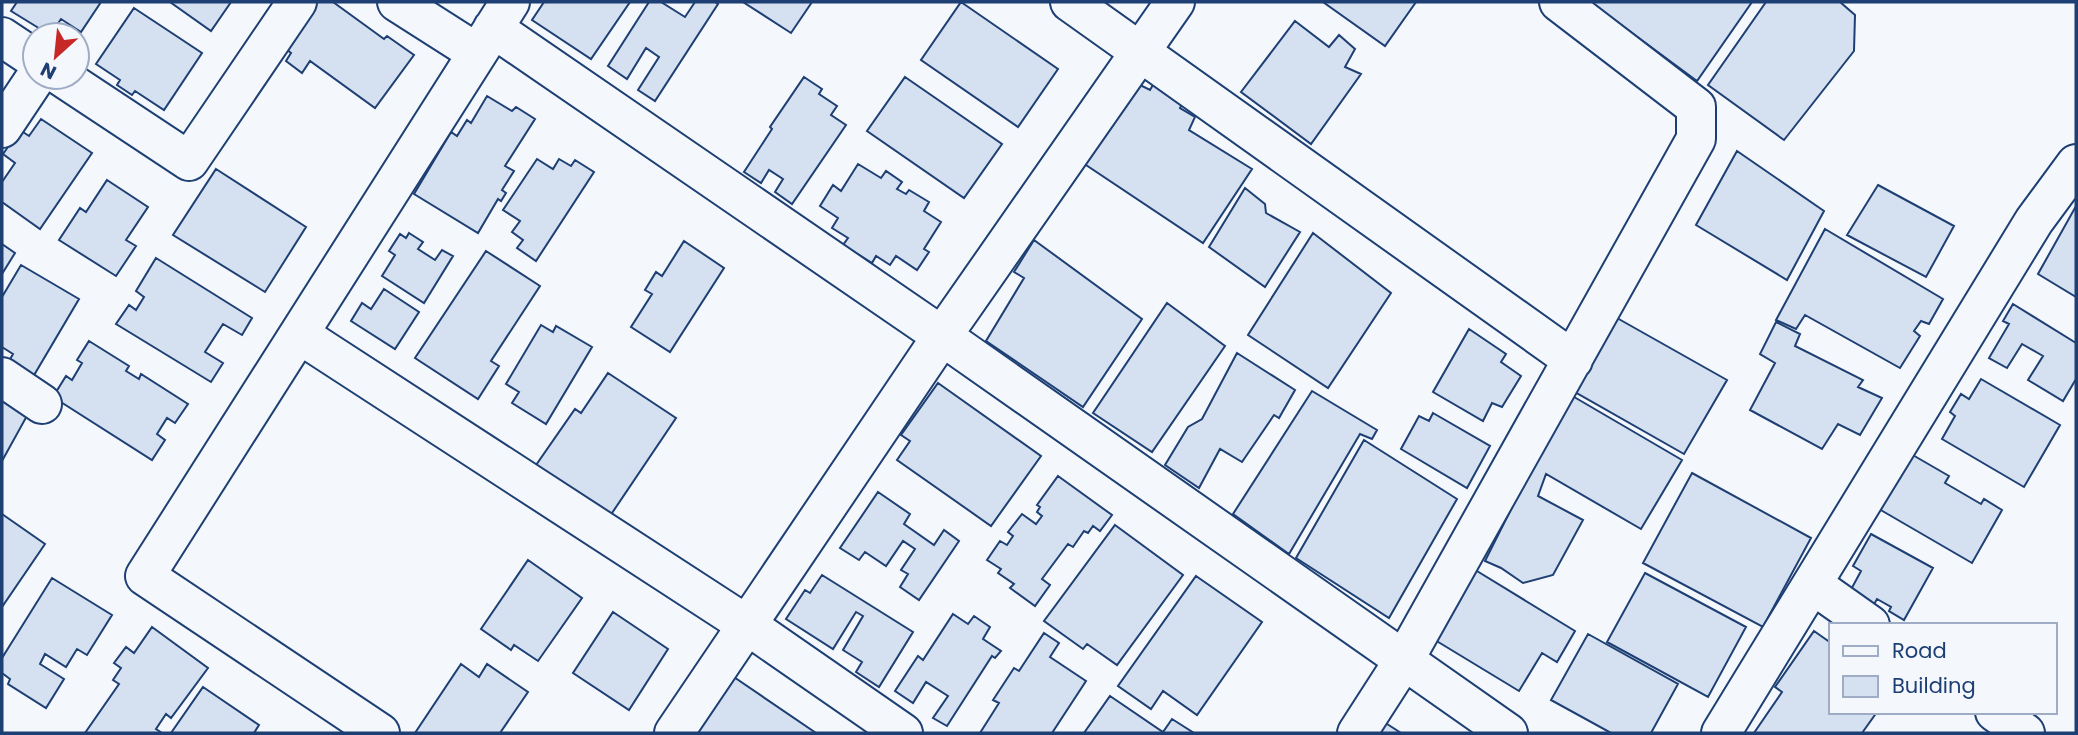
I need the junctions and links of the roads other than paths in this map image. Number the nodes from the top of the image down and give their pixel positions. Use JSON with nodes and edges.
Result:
{"nodes":[{"id":1,"x":297,"y":2,"type":"edge"},
{"id":2,"x":397,"y":2,"type":"edge"},
{"id":3,"x":1070,"y":2,"type":"edge"},
{"id":4,"x":1175,"y":2,"type":"edge"},
{"id":5,"x":1559,"y":2,"type":"edge"},
{"id":6,"x":493,"y":28,"type":"edge"},
{"id":7,"x":2,"y":37,"type":"edge"},
{"id":8,"x":21,"y":50,"type":"edge"},
{"id":9,"x":1141,"y":50,"type":"junction"},
{"id":10,"x":27,"y":91,"type":"edge"},
{"id":11,"x":83,"y":91,"type":"edge"},
{"id":12,"x":2,"y":128,"type":"edge"},
{"id":13,"x":2076,"y":164,"type":"edge"},
{"id":14,"x":299,"y":334,"type":"junction"},
{"id":15,"x":942,"y":336,"type":"junction"},
{"id":16,"x":1573,"y":360,"type":"junction"},
{"id":17,"x":2,"y":377,"type":"edge"},
{"id":18,"x":42,"y":404,"type":"dead end"},
{"id":19,"x":1812,"y":584,"type":"junction"},
{"id":20,"x":1867,"y":623,"type":"edge"},
{"id":21,"x":747,"y":625,"type":"junction"},
{"id":22,"x":1404,"y":660,"type":"junction"},
{"id":23,"x":1998,"y":714,"type":"edge"},
{"id":24,"x":380,"y":733,"type":"edge"},
{"id":25,"x":674,"y":733,"type":"edge"},
{"id":26,"x":903,"y":733,"type":"edge"},
{"id":27,"x":1357,"y":733,"type":"edge"},
{"id":28,"x":1508,"y":733,"type":"edge"},
{"id":29,"x":1721,"y":733,"type":"edge"},
{"id":30,"x":2025,"y":733,"type":"edge"}],
"edges":[{"from":1,"to":11,"type":"street"},
{"from":2,"to":6,"type":"street"},
{"from":3,"to":9,"type":"street"},
{"from":4,"to":9,"type":"street"},
{"from":5,"to":16,"type":"street"},
{"from":6,"to":14,"type":"street"},
{"from":6,"to":15,"type":"street"},
{"from":7,"to":8,"type":"street"},
{"from":9,"to":15,"type":"street"},
{"from":9,"to":16,"type":"street"},
{"from":10,"to":12,"type":"street"},
{"from":13,"to":19,"type":"street"},
{"from":14,"to":21,"type":"street"},
{"from":14,"to":24,"type":"street"},
{"from":15,"to":21,"type":"street"},
{"from":15,"to":22,"type":"street"},
{"from":16,"to":22,"type":"street"},
{"from":17,"to":18,"type":"street"},
{"from":19,"to":20,"type":"street"},
{"from":19,"to":29,"type":"street"},
{"from":21,"to":25,"type":"street"},
{"from":21,"to":26,"type":"street"},
{"from":22,"to":27,"type":"street"},
{"from":22,"to":28,"type":"street"},
{"from":23,"to":30,"type":"street"}]}
